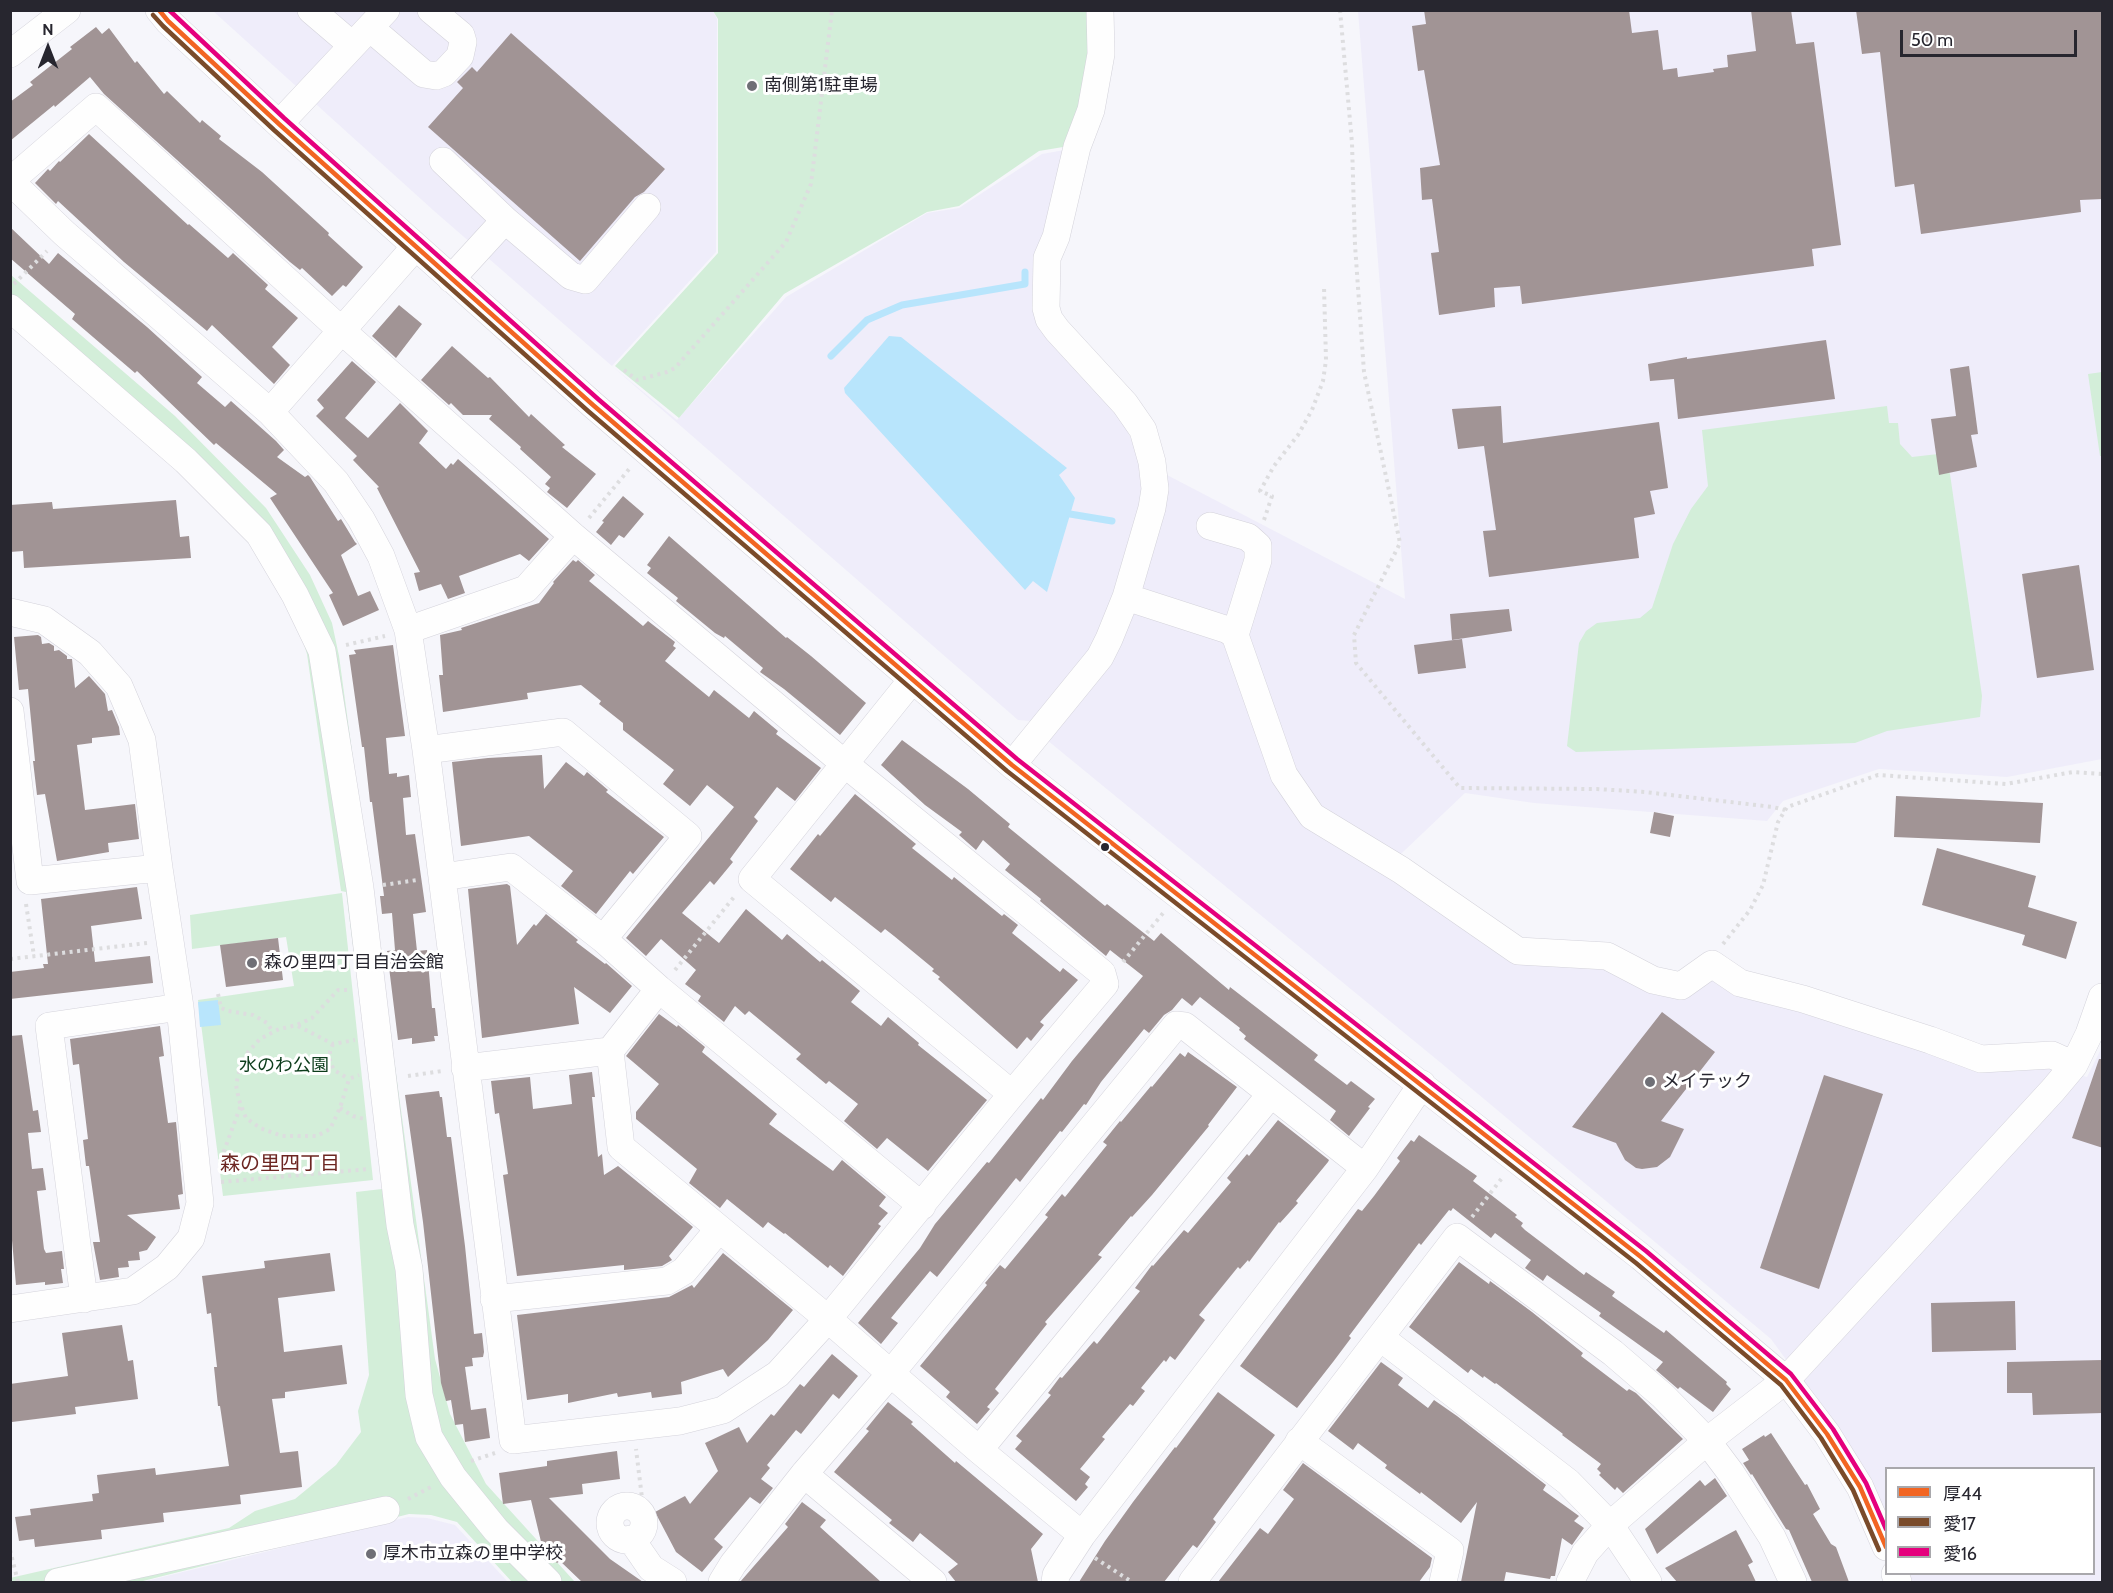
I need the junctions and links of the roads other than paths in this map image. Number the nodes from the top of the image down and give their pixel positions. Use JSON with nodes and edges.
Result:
{"nodes":[{"id":1,"x":67,"y":10,"type":"edge"},
{"id":2,"x":159,"y":10,"type":"edge"},
{"id":3,"x":311,"y":10,"type":"edge"},
{"id":4,"x":431,"y":10,"type":"edge"},
{"id":5,"x":1100,"y":10,"type":"edge"},
{"id":6,"x":369,"y":28,"type":"edge"},
{"id":7,"x":10,"y":54,"type":"edge"},
{"id":8,"x":279,"y":124,"type":"junction"},
{"id":9,"x":442,"y":161,"type":"dead end"},
{"id":10,"x":647,"y":207,"type":"dead end"},
{"id":11,"x":505,"y":220,"type":"junction"},
{"id":12,"x":415,"y":247,"type":"junction"},
{"id":13,"x":451,"y":279,"type":"junction"},
{"id":14,"x":10,"y":308,"type":"edge"},
{"id":15,"x":341,"y":330,"type":"junction"},
{"id":16,"x":270,"y":412,"type":"junction"},
{"id":17,"x":1210,"y":526,"type":"dead end"},
{"id":18,"x":573,"y":536,"type":"junction"},
{"id":19,"x":1126,"y":597,"type":"junction"},
{"id":20,"x":10,"y":612,"type":"edge"},
{"id":21,"x":408,"y":630,"type":"junction"},
{"id":22,"x":1235,"y":636,"type":"junction"},
{"id":23,"x":912,"y":680,"type":"junction"},
{"id":24,"x":10,"y":711,"type":"edge"},
{"id":25,"x":426,"y":750,"type":"junction"},
{"id":26,"x":845,"y":764,"type":"junction"},
{"id":27,"x":1012,"y":765,"type":"junction"},
{"id":28,"x":159,"y":868,"type":"junction"},
{"id":29,"x":442,"y":877,"type":"junction"},
{"id":30,"x":603,"y":939,"type":"junction"},
{"id":31,"x":659,"y":989,"type":"junction"},
{"id":32,"x":2103,"y":997,"type":"edge"},
{"id":33,"x":180,"y":1007,"type":"junction"},
{"id":34,"x":610,"y":1051,"type":"junction"},
{"id":35,"x":2074,"y":1065,"type":"junction"},
{"id":36,"x":465,"y":1068,"type":"junction"},
{"id":37,"x":1422,"y":1084,"type":"junction"},
{"id":38,"x":1012,"y":1094,"type":"junction"},
{"id":39,"x":1271,"y":1094,"type":"junction"},
{"id":40,"x":1365,"y":1168,"type":"junction"},
{"id":41,"x":922,"y":1206,"type":"junction"},
{"id":42,"x":719,"y":1229,"type":"junction"},
{"id":43,"x":84,"y":1299,"type":"junction"},
{"id":44,"x":494,"y":1299,"type":"junction"},
{"id":45,"x":10,"y":1309,"type":"edge"},
{"id":46,"x":828,"y":1319,"type":"junction"},
{"id":47,"x":1381,"y":1338,"type":"junction"},
{"id":48,"x":891,"y":1372,"type":"junction"},
{"id":49,"x":1786,"y":1380,"type":"junction"},
{"id":50,"x":1299,"y":1441,"type":"junction"},
{"id":51,"x":1707,"y":1441,"type":"junction"},
{"id":52,"x":979,"y":1450,"type":"junction"},
{"id":53,"x":804,"y":1474,"type":"junction"},
{"id":54,"x":635,"y":1508,"type":"road end"},
{"id":55,"x":386,"y":1510,"type":"road end"},
{"id":56,"x":1610,"y":1525,"type":"junction"},
{"id":57,"x":1082,"y":1535,"type":"junction"},
{"id":58,"x":1885,"y":1542,"type":"edge"},
{"id":59,"x":58,"y":1582,"type":"edge"},
{"id":60,"x":548,"y":1582,"type":"edge"},
{"id":61,"x":673,"y":1582,"type":"edge"},
{"id":62,"x":722,"y":1582,"type":"edge"},
{"id":63,"x":933,"y":1582,"type":"edge"},
{"id":64,"x":1055,"y":1582,"type":"edge"},
{"id":65,"x":1192,"y":1582,"type":"edge"},
{"id":66,"x":1443,"y":1582,"type":"edge"},
{"id":67,"x":1570,"y":1582,"type":"edge"},
{"id":68,"x":1648,"y":1582,"type":"edge"},
{"id":69,"x":1793,"y":1582,"type":"edge"}],
"edges":[{"from":1,"to":7,"type":"street"},
{"from":2,"to":8,"type":"street"},
{"from":3,"to":6,"type":"street"},
{"from":4,"to":6,"type":"street"},
{"from":5,"to":19,"type":"street"},
{"from":6,"to":8,"type":"street"},
{"from":8,"to":12,"type":"street"},
{"from":9,"to":11,"type":"street"},
{"from":10,"to":11,"type":"street"},
{"from":11,"to":13,"type":"street"},
{"from":12,"to":13,"type":"street"},
{"from":12,"to":15,"type":"street"},
{"from":13,"to":23,"type":"street"},
{"from":14,"to":60,"type":"street"},
{"from":15,"to":16,"type":"street"},
{"from":15,"to":16,"type":"street"},
{"from":15,"to":18,"type":"street"},
{"from":16,"to":21,"type":"street"},
{"from":17,"to":22,"type":"street"},
{"from":18,"to":21,"type":"street"},
{"from":18,"to":26,"type":"street"},
{"from":19,"to":22,"type":"street"},
{"from":19,"to":27,"type":"street"},
{"from":20,"to":28,"type":"street"},
{"from":21,"to":25,"type":"street"},
{"from":22,"to":35,"type":"street"},
{"from":23,"to":26,"type":"street"},
{"from":23,"to":27,"type":"street"},
{"from":24,"to":28,"type":"street"},
{"from":25,"to":29,"type":"street"},
{"from":25,"to":30,"type":"street"},
{"from":26,"to":38,"type":"street"},
{"from":26,"to":38,"type":"street"},
{"from":27,"to":37,"type":"street"},
{"from":28,"to":33,"type":"street"},
{"from":29,"to":30,"type":"street"},
{"from":29,"to":36,"type":"street"},
{"from":30,"to":31,"type":"street"},
{"from":31,"to":34,"type":"street"},
{"from":31,"to":41,"type":"street"},
{"from":32,"to":35,"type":"street"},
{"from":33,"to":43,"type":"street"},
{"from":33,"to":43,"type":"street"},
{"from":34,"to":36,"type":"street"},
{"from":34,"to":42,"type":"street"},
{"from":35,"to":49,"type":"street"},
{"from":36,"to":44,"type":"street"},
{"from":37,"to":40,"type":"street"},
{"from":37,"to":49,"type":"street"},
{"from":38,"to":41,"type":"street"},
{"from":39,"to":40,"type":"street"},
{"from":39,"to":48,"type":"street"},
{"from":39,"to":52,"type":"street"},
{"from":40,"to":57,"type":"street"},
{"from":41,"to":46,"type":"street"},
{"from":42,"to":44,"type":"street"},
{"from":42,"to":46,"type":"street"},
{"from":43,"to":45,"type":"street"},
{"from":44,"to":46,"type":"street"},
{"from":46,"to":48,"type":"street"},
{"from":47,"to":50,"type":"street"},
{"from":47,"to":51,"type":"street"},
{"from":47,"to":56,"type":"street"},
{"from":48,"to":52,"type":"street"},
{"from":48,"to":53,"type":"street"},
{"from":49,"to":51,"type":"street"},
{"from":49,"to":58,"type":"street"},
{"from":50,"to":65,"type":"street"},
{"from":50,"to":66,"type":"street"},
{"from":51,"to":56,"type":"street"},
{"from":51,"to":69,"type":"street"},
{"from":52,"to":57,"type":"street"},
{"from":53,"to":62,"type":"street"},
{"from":53,"to":63,"type":"street"},
{"from":54,"to":61,"type":"street"},
{"from":55,"to":59,"type":"street"},
{"from":56,"to":67,"type":"street"},
{"from":56,"to":68,"type":"street"},
{"from":57,"to":64,"type":"street"}]}
